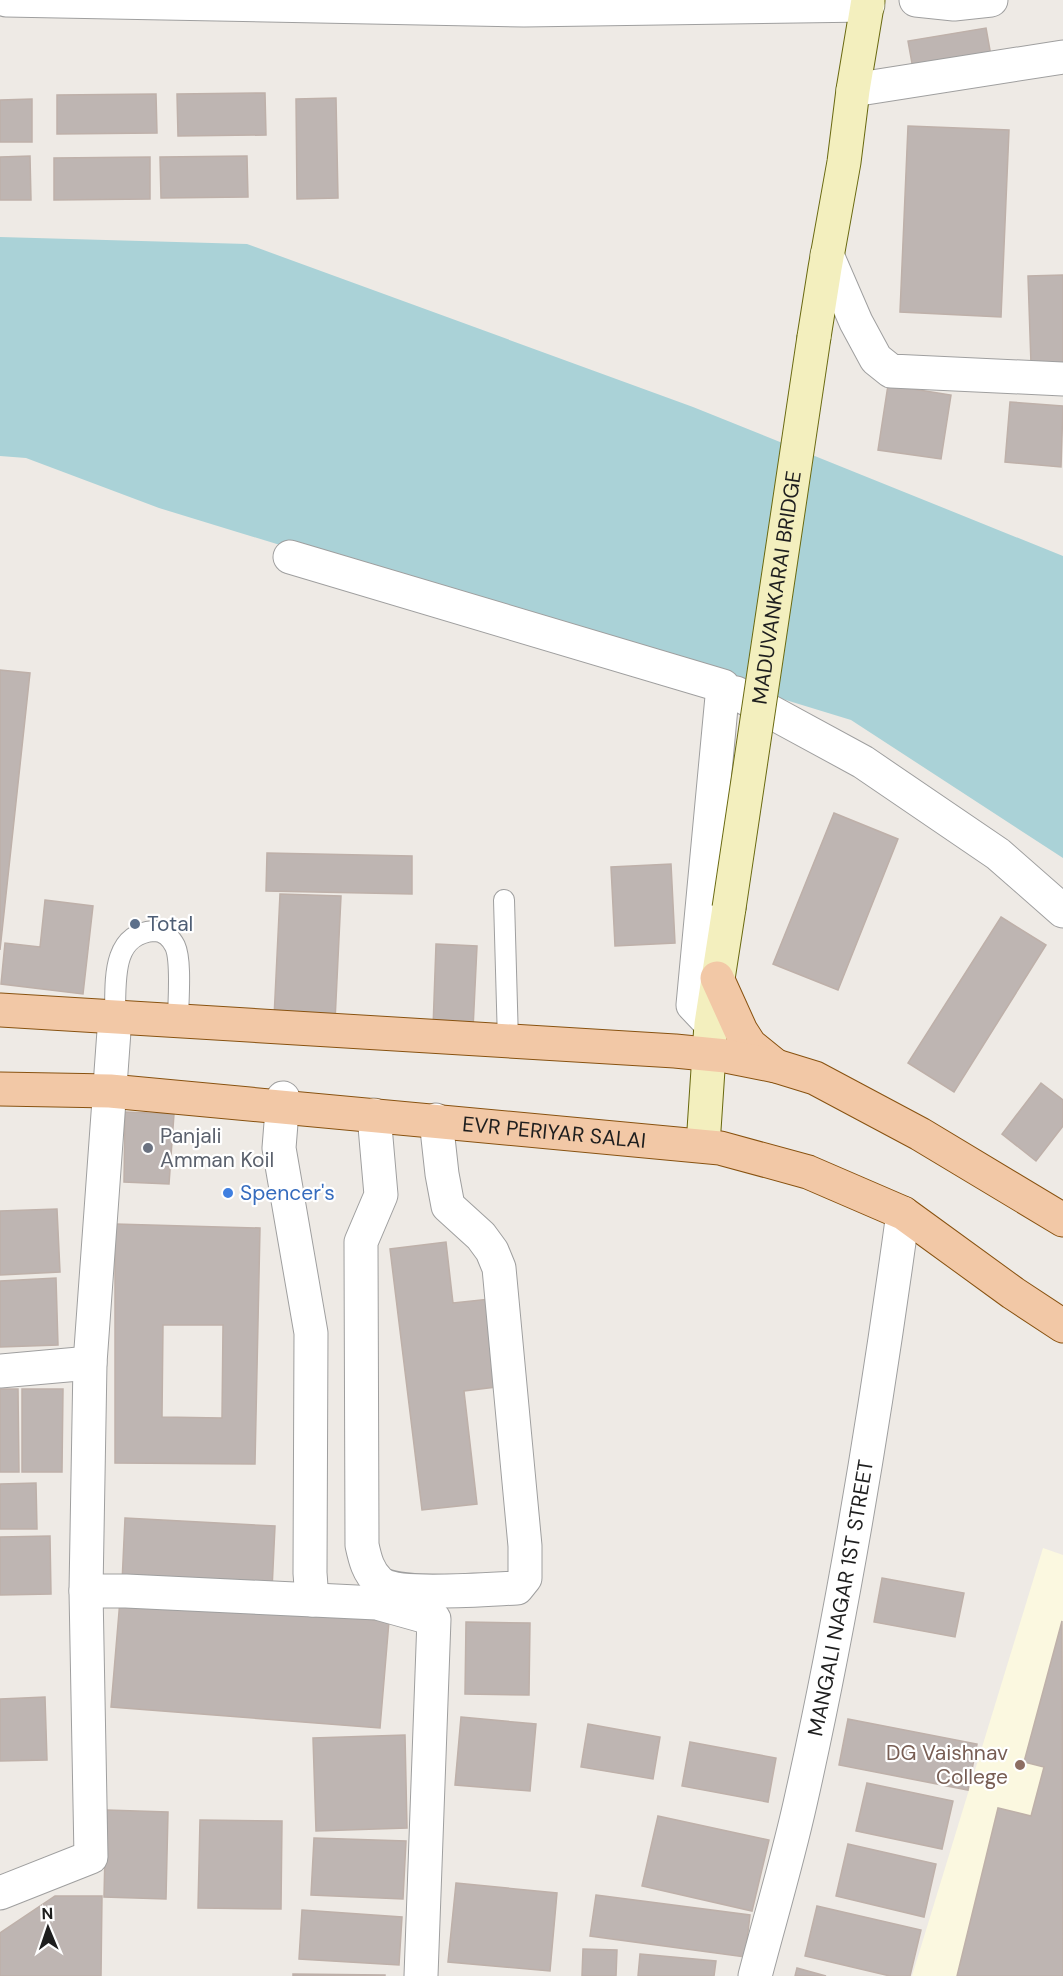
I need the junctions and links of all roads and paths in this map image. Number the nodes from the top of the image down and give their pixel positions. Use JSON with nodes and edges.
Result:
{"nodes":[{"id":1,"x":6,"y":0,"type":"edge"},
{"id":2,"x":916,"y":0,"type":"edge"},
{"id":3,"x":991,"y":0,"type":"edge"},
{"id":4,"x":868,"y":3,"type":"edge"},
{"id":5,"x":525,"y":5,"type":"edge"},
{"id":6,"x":1063,"y":57,"type":"edge"},
{"id":7,"x":853,"y":90,"type":"junction"},
{"id":8,"x":826,"y":261,"type":"junction"},
{"id":9,"x":1063,"y":379,"type":"edge"},
{"id":10,"x":290,"y":557,"type":"dead end"},
{"id":11,"x":723,"y":686,"type":"junction"},
{"id":12,"x":504,"y":900,"type":"dead end"},
{"id":13,"x":1063,"y":911,"type":"edge"},
{"id":14,"x":717,"y":978,"type":"junction"},
{"id":15,"x":0,"y":1010,"type":"edge"},
{"id":16,"x":115,"y":1017,"type":"junction"},
{"id":17,"x":178,"y":1021,"type":"junction"},
{"id":18,"x":709,"y":1039,"type":"junction"},
{"id":19,"x":508,"y":1041,"type":"junction"},
{"id":20,"x":776,"y":1066,"type":"junction"},
{"id":21,"x":0,"y":1089,"type":"edge"},
{"id":22,"x":110,"y":1090,"type":"junction"},
{"id":23,"x":283,"y":1102,"type":"junction"},
{"id":24,"x":374,"y":1114,"type":"junction"},
{"id":25,"x":436,"y":1120,"type":"junction"},
{"id":26,"x":703,"y":1145,"type":"junction"},
{"id":27,"x":903,"y":1213,"type":"junction"},
{"id":28,"x":1063,"y":1221,"type":"edge"},
{"id":29,"x":1063,"y":1326,"type":"edge"},
{"id":30,"x":90,"y":1363,"type":"junction"},
{"id":31,"x":0,"y":1371,"type":"edge"},
{"id":32,"x":86,"y":1591,"type":"junction"},
{"id":33,"x":312,"y":1600,"type":"junction"},
{"id":34,"x":0,"y":1893,"type":"edge"},
{"id":35,"x":421,"y":1976,"type":"edge"},
{"id":36,"x":755,"y":1976,"type":"edge"}],
"edges":[{"from":1,"to":5,"type":"street"},
{"from":2,"to":3,"type":"street"},
{"from":4,"to":5,"type":"street"},
{"from":4,"to":7,"type":"street","name":"MADUVANKARAI BRIDGE"},
{"from":6,"to":7,"type":"street"},
{"from":7,"to":8,"type":"street","name":"MADUVANKARAI BRIDGE"},
{"from":8,"to":9,"type":"street"},
{"from":8,"to":14,"type":"street","name":"MADUVANKARAI BRIDGE","bridge":true},
{"from":10,"to":11,"type":"street"},
{"from":11,"to":13,"type":"street"},
{"from":11,"to":18,"type":"street"},
{"from":12,"to":19,"type":"lane"},
{"from":14,"to":18,"type":"street","name":"MADUVANKARAI BRIDGE"},
{"from":14,"to":20,"type":"main road"},
{"from":15,"to":16,"type":"main road"},
{"from":16,"to":17,"type":"main road"},
{"from":16,"to":17,"type":"lane"},
{"from":16,"to":22,"type":"street"},
{"from":17,"to":19,"type":"main road"},
{"from":18,"to":19,"type":"main road"},
{"from":18,"to":20,"type":"main road"},
{"from":18,"to":26,"type":"street","name":"MADUVANKARAI BRIDGE"},
{"from":20,"to":28,"type":"main road"},
{"from":21,"to":22,"type":"main road","name":"EVR PERIYAR SALAI"},
{"from":22,"to":23,"type":"main road","name":"EVR PERIYAR SALAI"},
{"from":22,"to":30,"type":"street"},
{"from":23,"to":24,"type":"main road","name":"EVR PERIYAR SALAI"},
{"from":23,"to":33,"type":"street"},
{"from":24,"to":25,"type":"main road","name":"EVR PERIYAR SALAI"},
{"from":24,"to":25,"type":"street"},
{"from":25,"to":26,"type":"main road","name":"EVR PERIYAR SALAI"},
{"from":26,"to":27,"type":"main road","name":"EVR PERIYAR SALAI"},
{"from":27,"to":29,"type":"main road","name":"EVR PERIYAR SALAI"},
{"from":27,"to":36,"type":"street","name":"MANGALI NAGAR 1ST STREET"},
{"from":30,"to":31,"type":"street"},
{"from":30,"to":32,"type":"street"},
{"from":32,"to":33,"type":"street"},
{"from":32,"to":34,"type":"street"},
{"from":33,"to":35,"type":"street"}]}
